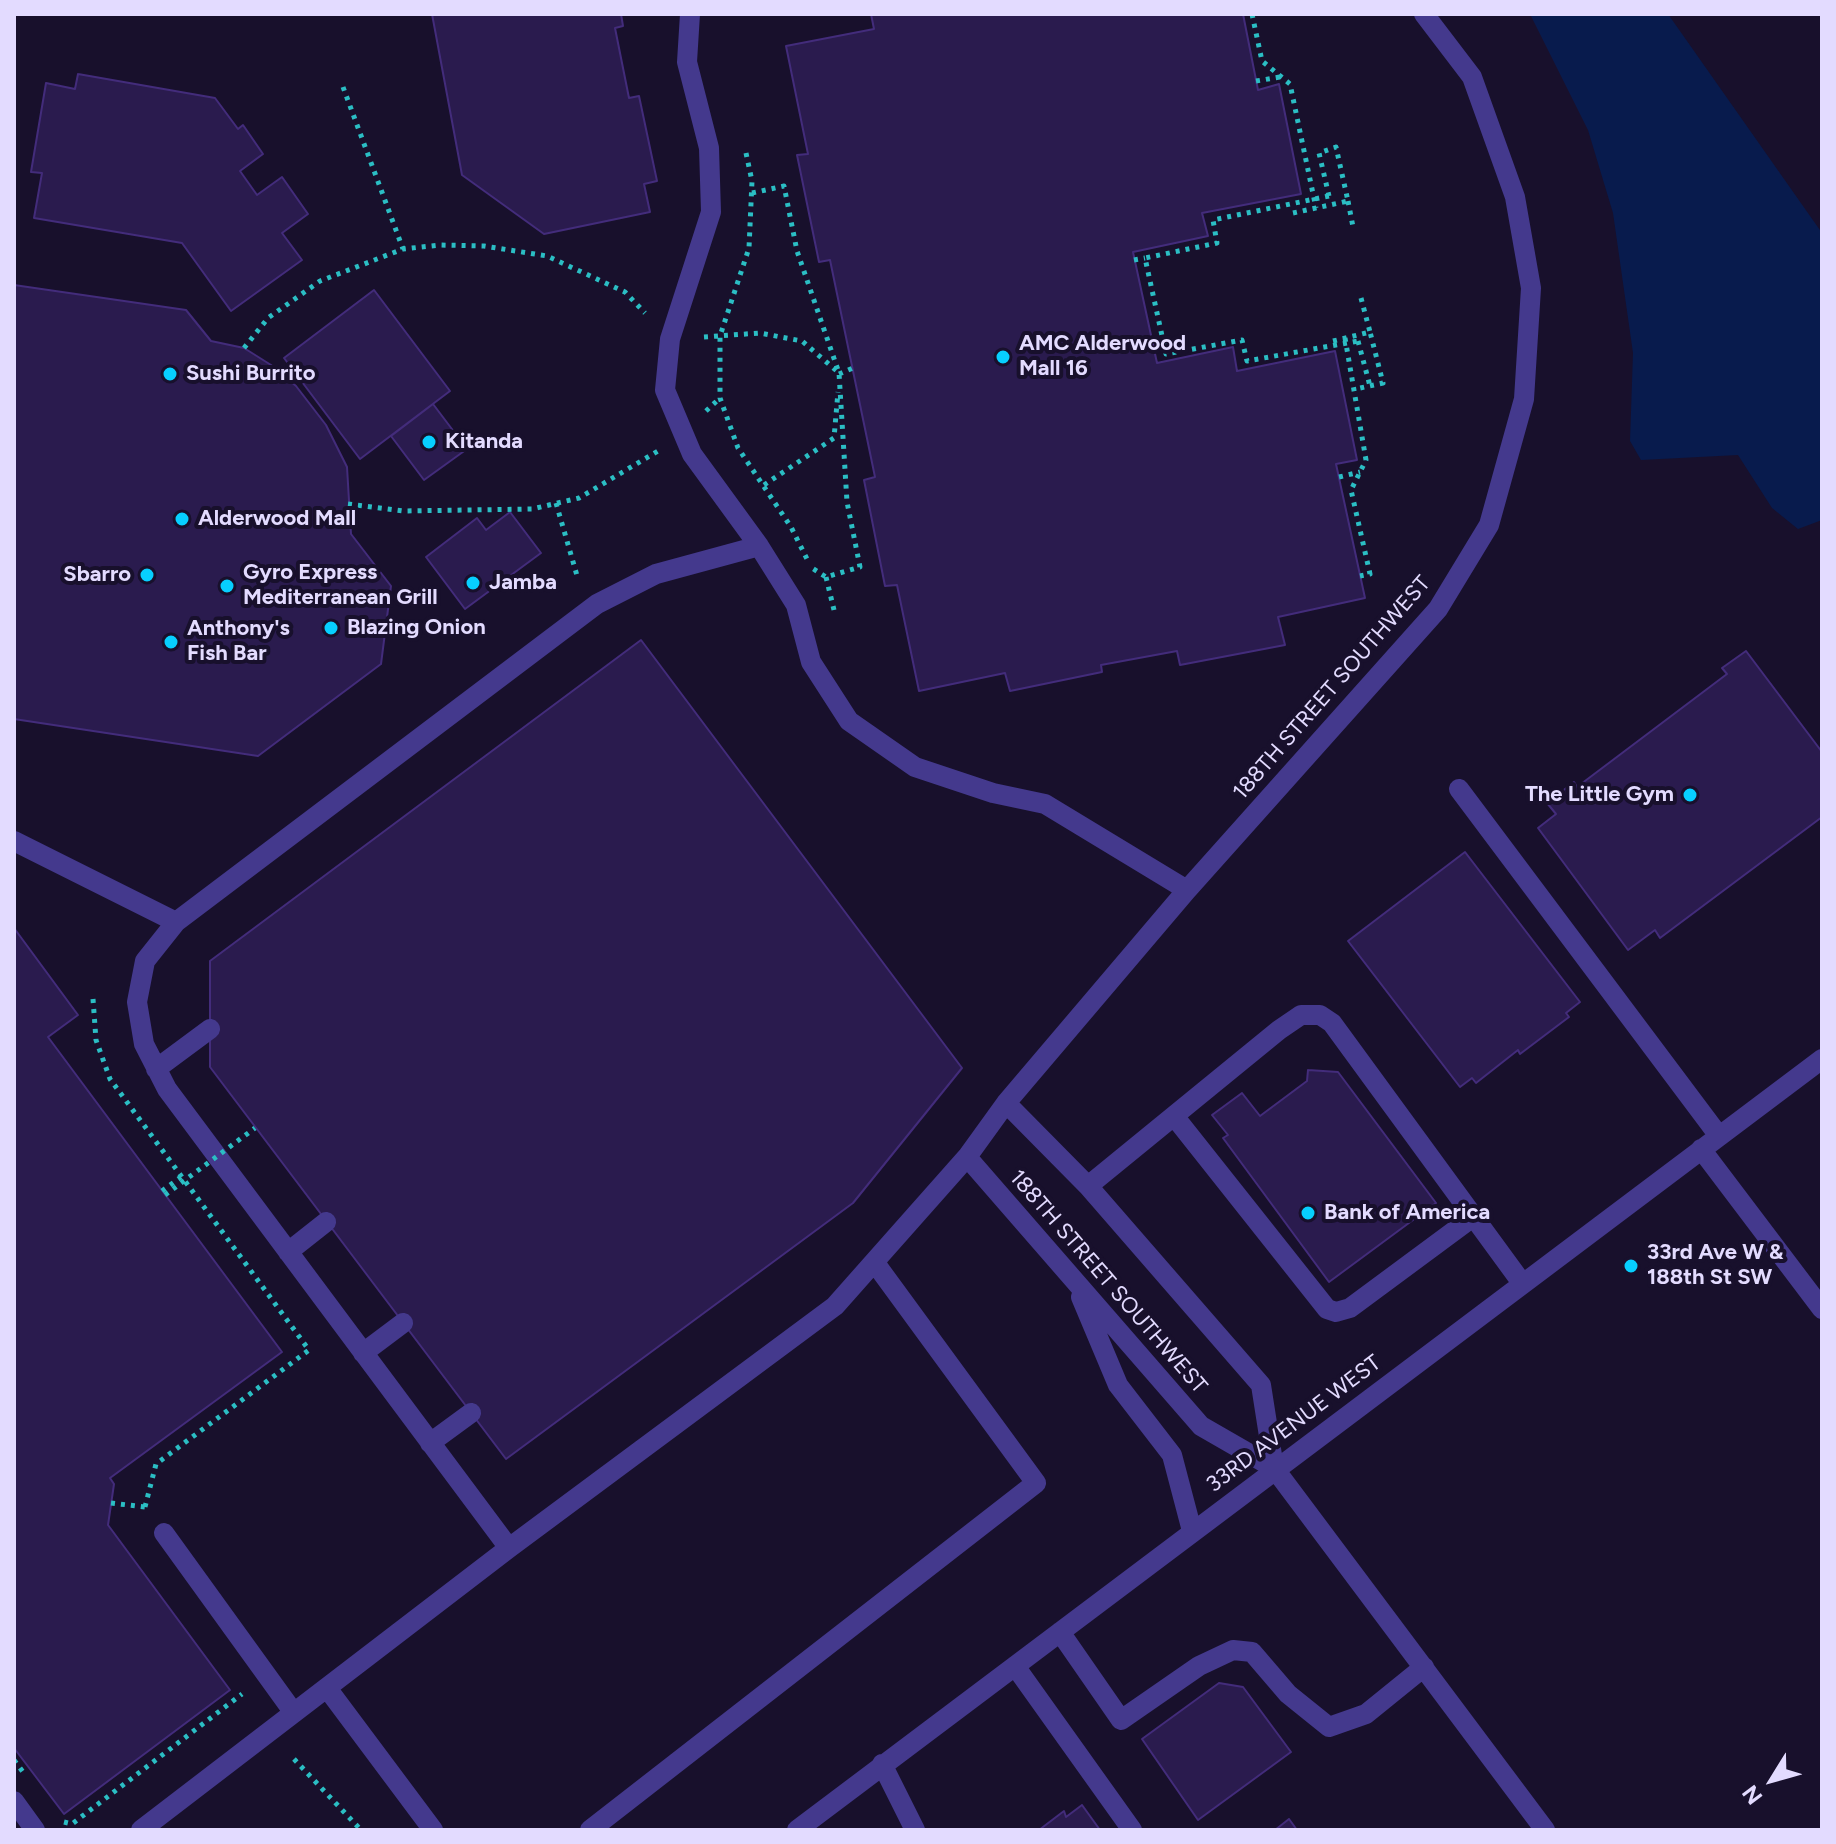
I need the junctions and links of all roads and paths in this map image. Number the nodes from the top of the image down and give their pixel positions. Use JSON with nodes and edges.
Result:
{"nodes":[{"id":1,"x":690,"y":14,"type":"edge"},
{"id":2,"x":1252,"y":14,"type":"edge"},
{"id":3,"x":1424,"y":14,"type":"edge"},
{"id":4,"x":1281,"y":76,"type":"junction"},
{"id":5,"x":1256,"y":81,"type":"dead end"},
{"id":6,"x":343,"y":87,"type":"dead end"},
{"id":7,"x":746,"y":153,"type":"dead end"},
{"id":8,"x":752,"y":193,"type":"junction"},
{"id":9,"x":1348,"y":201,"type":"junction"},
{"id":10,"x":1316,"y":208,"type":"junction"},
{"id":11,"x":1293,"y":213,"type":"dead end"},
{"id":12,"x":1353,"y":227,"type":"dead end"},
{"id":13,"x":403,"y":249,"type":"junction"},
{"id":14,"x":1145,"y":258,"type":"junction"},
{"id":15,"x":1134,"y":260,"type":"dead end"},
{"id":16,"x":1361,"y":298,"type":"dead end"},
{"id":17,"x":1370,"y":332,"type":"junction"},
{"id":18,"x":720,"y":336,"type":"junction"},
{"id":19,"x":1345,"y":338,"type":"junction"},
{"id":20,"x":670,"y":339,"type":"junction"},
{"id":21,"x":1333,"y":341,"type":"dead end"},
{"id":22,"x":244,"y":348,"type":"dead end"},
{"id":23,"x":853,"y":368,"type":"dead end"},
{"id":24,"x":839,"y":373,"type":"junction"},
{"id":25,"x":1370,"y":386,"type":"junction"},
{"id":26,"x":1356,"y":387,"type":"junction"},
{"id":27,"x":720,"y":398,"type":"junction"},
{"id":28,"x":683,"y":433,"type":"junction"},
{"id":29,"x":1360,"y":472,"type":"junction"},
{"id":30,"x":1339,"y":477,"type":"dead end"},
{"id":31,"x":764,"y":485,"type":"junction"},
{"id":32,"x":556,"y":503,"type":"junction"},
{"id":33,"x":348,"y":504,"type":"dead end"},
{"id":34,"x":759,"y":546,"type":"junction"},
{"id":35,"x":1360,"y":576,"type":"dead end"},
{"id":36,"x":576,"y":577,"type":"dead end"},
{"id":37,"x":826,"y":577,"type":"junction"},
{"id":38,"x":834,"y":610,"type":"dead end"},
{"id":39,"x":1459,"y":789,"type":"dead end"},
{"id":40,"x":14,"y":841,"type":"edge"},
{"id":41,"x":1187,"y":890,"type":"junction"},
{"id":42,"x":176,"y":922,"type":"junction"},
{"id":43,"x":93,"y":999,"type":"dead end"},
{"id":44,"x":210,"y":1029,"type":"dead end"},
{"id":45,"x":1822,"y":1059,"type":"edge"},
{"id":46,"x":156,"y":1069,"type":"junction"},
{"id":47,"x":1006,"y":1103,"type":"junction"},
{"id":48,"x":1174,"y":1116,"type":"junction"},
{"id":49,"x":255,"y":1128,"type":"dead end"},
{"id":50,"x":1719,"y":1136,"type":"junction"},
{"id":51,"x":1701,"y":1149,"type":"junction"},
{"id":52,"x":967,"y":1157,"type":"junction"},
{"id":53,"x":181,"y":1177,"type":"junction"},
{"id":54,"x":1088,"y":1186,"type":"junction"},
{"id":55,"x":1473,"y":1217,"type":"junction"},
{"id":56,"x":326,"y":1222,"type":"dead end"},
{"id":57,"x":288,"y":1252,"type":"junction"},
{"id":58,"x":875,"y":1263,"type":"junction"},
{"id":59,"x":1073,"y":1279,"type":"junction"},
{"id":60,"x":1522,"y":1283,"type":"junction"},
{"id":61,"x":1822,"y":1309,"type":"edge"},
{"id":62,"x":403,"y":1323,"type":"dead end"},
{"id":63,"x":363,"y":1353,"type":"junction"},
{"id":64,"x":471,"y":1413,"type":"dead end"},
{"id":65,"x":430,"y":1443,"type":"junction"},
{"id":66,"x":1274,"y":1468,"type":"junction"},
{"id":67,"x":145,"y":1507,"type":"dead end"},
{"id":68,"x":1192,"y":1531,"type":"junction"},
{"id":69,"x":164,"y":1533,"type":"dead end"},
{"id":70,"x":509,"y":1548,"type":"junction"},
{"id":71,"x":1060,"y":1632,"type":"junction"},
{"id":72,"x":1015,"y":1666,"type":"junction"},
{"id":73,"x":1424,"y":1667,"type":"junction"},
{"id":74,"x":327,"y":1688,"type":"junction"},
{"id":75,"x":243,"y":1693,"type":"dead end"},
{"id":76,"x":294,"y":1713,"type":"junction"},
{"id":77,"x":294,"y":1759,"type":"dead end"},
{"id":78,"x":14,"y":1760,"type":"edge"},
{"id":79,"x":882,"y":1764,"type":"junction"},
{"id":80,"x":33,"y":1784,"type":"dead end"},
{"id":81,"x":14,"y":1801,"type":"edge"},
{"id":82,"x":60,"y":1821,"type":"dead end"},
{"id":83,"x":35,"y":1830,"type":"edge"},
{"id":84,"x":141,"y":1830,"type":"edge"},
{"id":85,"x":361,"y":1830,"type":"edge"},
{"id":86,"x":433,"y":1830,"type":"edge"},
{"id":87,"x":590,"y":1830,"type":"edge"},
{"id":88,"x":797,"y":1830,"type":"edge"},
{"id":89,"x":915,"y":1830,"type":"edge"},
{"id":90,"x":1132,"y":1830,"type":"edge"},
{"id":91,"x":1545,"y":1830,"type":"edge"}],
"edges":[{"from":1,"to":20,"type":"street"},
{"from":2,"to":4,"type":"path"},
{"from":3,"to":41,"type":"street","name":"188TH STREET SOUTHWEST"},
{"from":4,"to":5,"type":"path"},
{"from":4,"to":10,"type":"path"},
{"from":6,"to":13,"type":"path"},
{"from":7,"to":8,"type":"path"},
{"from":8,"to":18,"type":"path"},
{"from":8,"to":24,"type":"path"},
{"from":9,"to":10,"type":"path"},
{"from":9,"to":12,"type":"path"},
{"from":9,"to":14,"type":"path","bridge":true},
{"from":10,"to":11,"type":"path"},
{"from":13,"to":20,"type":"path"},
{"from":13,"to":22,"type":"path"},
{"from":14,"to":15,"type":"path","bridge":true},
{"from":14,"to":25,"type":"path","bridge":true},
{"from":16,"to":17,"type":"path"},
{"from":17,"to":19,"type":"path"},
{"from":17,"to":25,"type":"path"},
{"from":18,"to":20,"type":"path"},
{"from":18,"to":24,"type":"path"},
{"from":18,"to":27,"type":"path"},
{"from":19,"to":21,"type":"path"},
{"from":19,"to":26,"type":"path"},
{"from":20,"to":28,"type":"street"},
{"from":23,"to":24,"type":"path"},
{"from":24,"to":31,"type":"path"},
{"from":24,"to":37,"type":"path"},
{"from":25,"to":26,"type":"path"},
{"from":26,"to":29,"type":"path"},
{"from":27,"to":28,"type":"path"},
{"from":27,"to":31,"type":"path"},
{"from":28,"to":32,"type":"path"},
{"from":28,"to":34,"type":"street"},
{"from":29,"to":30,"type":"path"},
{"from":29,"to":35,"type":"path"},
{"from":31,"to":37,"type":"path"},
{"from":32,"to":33,"type":"path"},
{"from":32,"to":36,"type":"path"},
{"from":34,"to":41,"type":"street"},
{"from":34,"to":42,"type":"street"},
{"from":37,"to":38,"type":"path"},
{"from":39,"to":50,"type":"street"},
{"from":40,"to":42,"type":"street"},
{"from":41,"to":47,"type":"street","name":"188TH STREET SOUTHWEST"},
{"from":42,"to":46,"type":"street"},
{"from":43,"to":53,"type":"path"},
{"from":44,"to":46,"type":"street"},
{"from":45,"to":50,"type":"street","name":"33RD AVENUE WEST"},
{"from":46,"to":57,"type":"street"},
{"from":47,"to":52,"type":"street","name":"188TH STREET SOUTHWEST"},
{"from":47,"to":54,"type":"street","name":"188TH STREET SOUTHWEST"},
{"from":48,"to":54,"type":"street"},
{"from":48,"to":55,"type":"street"},
{"from":48,"to":55,"type":"street"},
{"from":49,"to":53,"type":"path","bridge":true},
{"from":50,"to":51,"type":"street","name":"33RD AVENUE WEST"},
{"from":51,"to":60,"type":"street","name":"33RD AVENUE WEST"},
{"from":51,"to":61,"type":"street"},
{"from":52,"to":58,"type":"street"},
{"from":52,"to":59,"type":"street","name":"188TH STREET SOUTHWEST"},
{"from":53,"to":67,"type":"path"},
{"from":54,"to":66,"type":"street","name":"188TH STREET SOUTHWEST"},
{"from":55,"to":60,"type":"street"},
{"from":56,"to":57,"type":"street"},
{"from":57,"to":63,"type":"street"},
{"from":58,"to":70,"type":"street"},
{"from":58,"to":87,"type":"street"},
{"from":59,"to":66,"type":"street","name":"188TH STREET SOUTHWEST"},
{"from":59,"to":68,"type":"street"},
{"from":60,"to":66,"type":"street","name":"33RD AVENUE WEST"},
{"from":62,"to":63,"type":"street"},
{"from":63,"to":65,"type":"street"},
{"from":64,"to":65,"type":"street"},
{"from":65,"to":70,"type":"street"},
{"from":66,"to":68,"type":"street","name":"33RD AVENUE WEST"},
{"from":66,"to":73,"type":"street","name":"188TH STREET SOUTHWEST"},
{"from":68,"to":71,"type":"street","name":"33RD AVENUE WEST"},
{"from":69,"to":76,"type":"street"},
{"from":70,"to":74,"type":"street"},
{"from":71,"to":72,"type":"street","name":"33RD AVENUE WEST"},
{"from":71,"to":73,"type":"street"},
{"from":72,"to":79,"type":"street","name":"33RD AVENUE WEST"},
{"from":72,"to":90,"type":"street"},
{"from":73,"to":91,"type":"street","name":"188TH STREET SOUTHWEST"},
{"from":74,"to":76,"type":"street"},
{"from":74,"to":86,"type":"street"},
{"from":75,"to":82,"type":"path"},
{"from":76,"to":84,"type":"street"},
{"from":77,"to":85,"type":"path"},
{"from":78,"to":80,"type":"path"},
{"from":79,"to":88,"type":"street","name":"33RD AVENUE WEST"},
{"from":79,"to":89,"type":"street"},
{"from":81,"to":83,"type":"street"}]}
